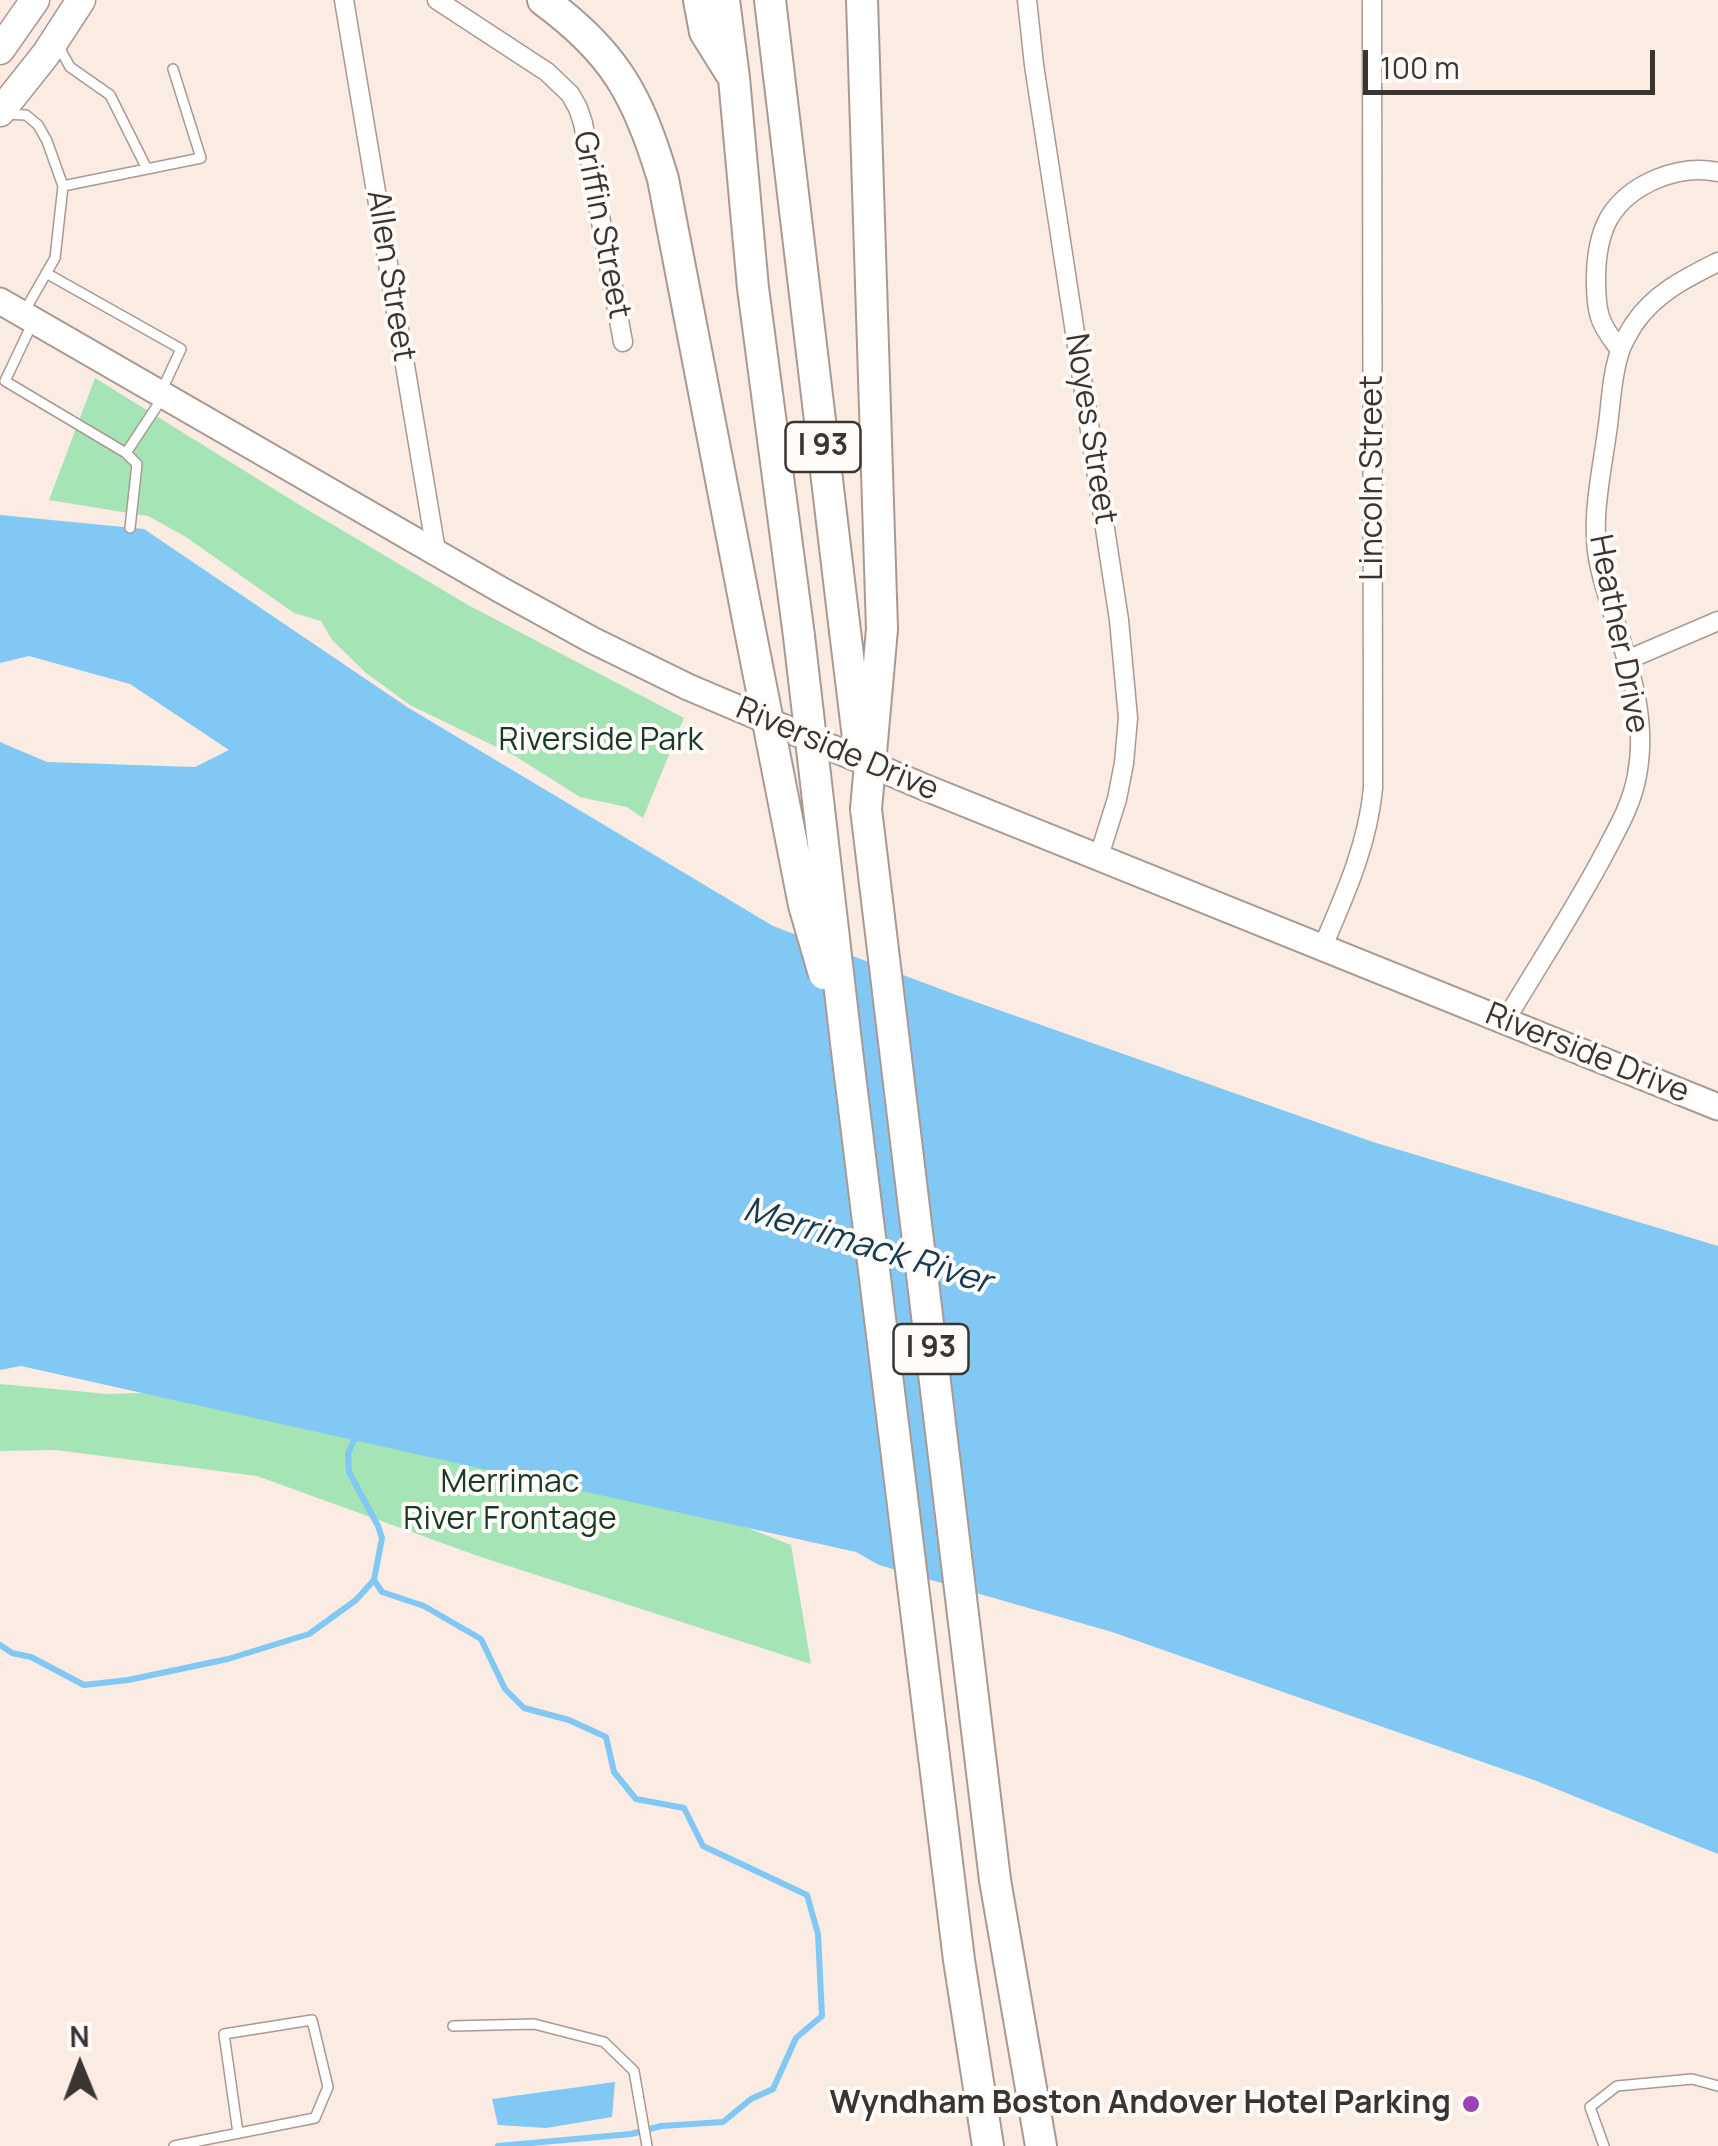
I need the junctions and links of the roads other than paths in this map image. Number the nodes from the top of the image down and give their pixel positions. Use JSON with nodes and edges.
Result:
{"nodes":[{"id":1,"x":35,"y":0,"type":"edge"},
{"id":2,"x":81,"y":0,"type":"edge"},
{"id":3,"x":344,"y":0,"type":"edge"},
{"id":4,"x":437,"y":0,"type":"edge"},
{"id":5,"x":542,"y":0,"type":"edge"},
{"id":6,"x":699,"y":0,"type":"edge"},
{"id":7,"x":724,"y":0,"type":"edge"},
{"id":8,"x":862,"y":0,"type":"edge"},
{"id":9,"x":1027,"y":0,"type":"edge"},
{"id":10,"x":1372,"y":0,"type":"edge"},
{"id":11,"x":774,"y":10,"type":"edge"},
{"id":12,"x":56,"y":40,"type":"junction"},
{"id":13,"x":0,"y":50,"type":"edge"},
{"id":14,"x":172,"y":69,"type":"dead end"},
{"id":15,"x":734,"y":78,"type":"junction"},
{"id":16,"x":0,"y":113,"type":"edge"},
{"id":17,"x":148,"y":169,"type":"junction"},
{"id":18,"x":1718,"y":172,"type":"edge"},
{"id":19,"x":63,"y":186,"type":"junction"},
{"id":20,"x":1718,"y":262,"type":"edge"},
{"id":21,"x":46,"y":272,"type":"junction"},
{"id":22,"x":0,"y":301,"type":"edge"},
{"id":23,"x":28,"y":318,"type":"junction"},
{"id":24,"x":623,"y":342,"type":"dead end"},
{"id":25,"x":1620,"y":350,"type":"junction"},
{"id":26,"x":162,"y":394,"type":"junction"},
{"id":27,"x":126,"y":453,"type":"junction"},
{"id":28,"x":130,"y":528,"type":"dead end"},
{"id":29,"x":436,"y":552,"type":"junction"},
{"id":30,"x":1718,"y":621,"type":"edge"},
{"id":31,"x":1627,"y":660,"type":"junction"},
{"id":32,"x":866,"y":809,"type":"junction"},
{"id":33,"x":1100,"y":856,"type":"junction"},
{"id":34,"x":1323,"y":946,"type":"junction"},
{"id":35,"x":1505,"y":1021,"type":"junction"},
{"id":36,"x":847,"y":1051,"type":"junction"},
{"id":37,"x":1718,"y":1107,"type":"edge"},
{"id":38,"x":453,"y":2026,"type":"dead end"},
{"id":39,"x":1718,"y":2086,"type":"edge"},
{"id":40,"x":238,"y":2133,"type":"junction"},
{"id":41,"x":174,"y":2146,"type":"edge"},
{"id":42,"x":647,"y":2146,"type":"edge"},
{"id":43,"x":988,"y":2146,"type":"edge"},
{"id":44,"x":1041,"y":2146,"type":"edge"},
{"id":45,"x":1604,"y":2146,"type":"edge"}],
"edges":[{"from":1,"to":13,"type":"main road"},
{"from":2,"to":12,"type":"main road"},
{"from":3,"to":29,"type":"street","name":"Allen Street"},
{"from":4,"to":24,"type":"street","name":"Griffin Street"},
{"from":5,"to":36,"type":"highway","bridge":true},
{"from":6,"to":15,"type":"highway"},
{"from":7,"to":15,"type":"highway","number":"I 93"},
{"from":8,"to":32,"type":"highway","bridge":true},
{"from":9,"to":33,"type":"street","name":"Noyes Street"},
{"from":10,"to":34,"type":"street","name":"Lincoln Street"},
{"from":11,"to":32,"type":"highway","number":"I 93","bridge":true},
{"from":12,"to":16,"type":"main road"},
{"from":12,"to":17,"type":"lane"},
{"from":14,"to":17,"type":"lane"},
{"from":15,"to":36,"type":"highway","number":"I 93","bridge":true},
{"from":16,"to":19,"type":"lane"},
{"from":17,"to":19,"type":"lane"},
{"from":18,"to":25,"type":"street"},
{"from":19,"to":21,"type":"lane"},
{"from":20,"to":25,"type":"street","name":"Heather Drive"},
{"from":21,"to":23,"type":"lane"},
{"from":21,"to":26,"type":"lane"},
{"from":22,"to":23,"type":"main road","name":"Riverside Drive"},
{"from":23,"to":26,"type":"main road","name":"Riverside Drive"},
{"from":23,"to":27,"type":"lane"},
{"from":25,"to":31,"type":"street","name":"Heather Drive"},
{"from":26,"to":27,"type":"lane"},
{"from":26,"to":29,"type":"main road","name":"Riverside Drive"},
{"from":27,"to":28,"type":"lane"},
{"from":29,"to":33,"type":"main road","name":"Riverside Drive"},
{"from":30,"to":31,"type":"street"},
{"from":31,"to":35,"type":"street","name":"Heather Drive"},
{"from":32,"to":44,"type":"highway","number":"I 93"},
{"from":33,"to":34,"type":"main road","name":"Riverside Drive"},
{"from":34,"to":35,"type":"main road","name":"Riverside Drive"},
{"from":35,"to":37,"type":"main road","name":"Riverside Drive"},
{"from":36,"to":43,"type":"highway","number":"I 93","bridge":true},
{"from":38,"to":42,"type":"lane"},
{"from":39,"to":45,"type":"lane"},
{"from":40,"to":40,"type":"lane"},
{"from":40,"to":41,"type":"lane"}]}
